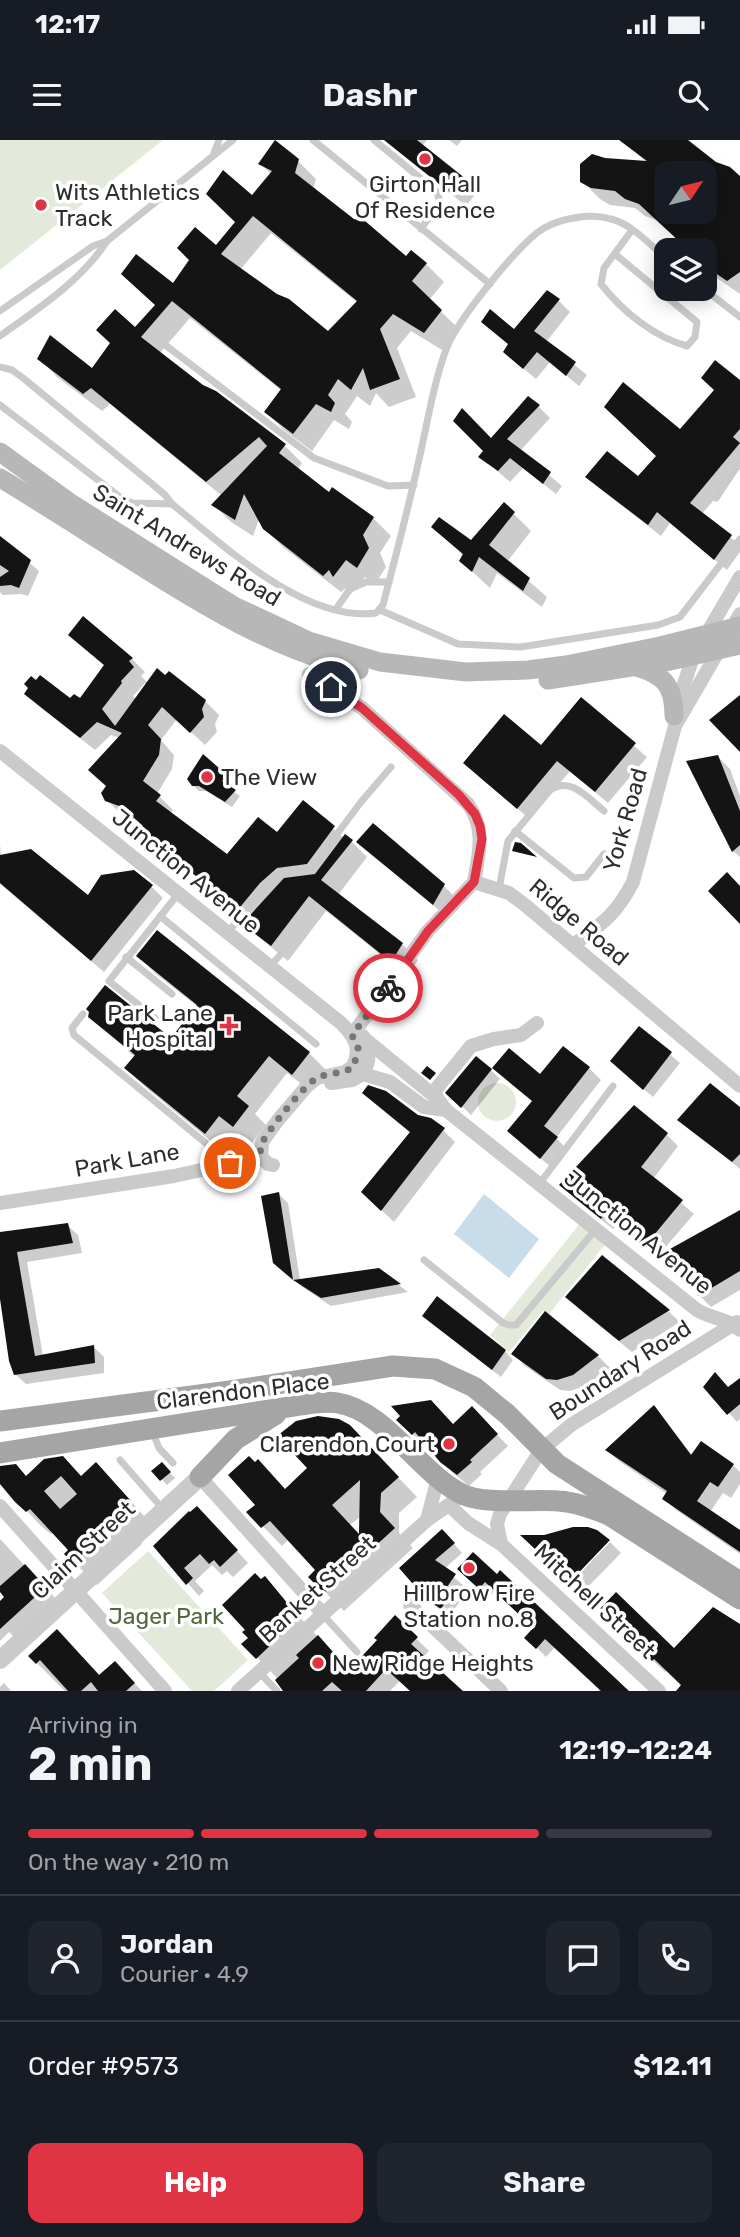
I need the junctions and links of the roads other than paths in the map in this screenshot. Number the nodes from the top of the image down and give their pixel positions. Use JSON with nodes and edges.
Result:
{"nodes":[{"id":1,"x":219,"y":140,"type":"edge"},
{"id":2,"x":233,"y":140,"type":"edge"},
{"id":3,"x":374,"y":140,"type":"edge"},
{"id":4,"x":317,"y":141,"type":"edge"},
{"id":5,"x":214,"y":154,"type":"junction"},
{"id":6,"x":421,"y":229,"type":"junction"},
{"id":7,"x":632,"y":230,"type":"junction"},
{"id":8,"x":107,"y":241,"type":"junction"},
{"id":9,"x":654,"y":248,"type":"edge"},
{"id":10,"x":615,"y":254,"type":"junction"},
{"id":11,"x":490,"y":284,"type":"junction"},
{"id":12,"x":717,"y":299,"type":"edge"},
{"id":13,"x":0,"y":311,"type":"edge"},
{"id":14,"x":740,"y":317,"type":"edge"},
{"id":15,"x":152,"y":335,"type":"dead end"},
{"id":16,"x":0,"y":336,"type":"edge"},
{"id":17,"x":0,"y":368,"type":"edge"},
{"id":18,"x":0,"y":405,"type":"edge"},
{"id":19,"x":0,"y":452,"type":"edge"},
{"id":20,"x":740,"y":462,"type":"edge"},
{"id":21,"x":0,"y":478,"type":"edge"},
{"id":22,"x":414,"y":485,"type":"junction"},
{"id":23,"x":716,"y":498,"type":"dead end"},
{"id":24,"x":172,"y":504,"type":"junction"},
{"id":25,"x":740,"y":538,"type":"edge"},
{"id":26,"x":740,"y":577,"type":"edge"},
{"id":27,"x":389,"y":582,"type":"junction"},
{"id":28,"x":337,"y":609,"type":"junction"},
{"id":29,"x":380,"y":610,"type":"junction"},
{"id":30,"x":738,"y":628,"type":"edge"},
{"id":31,"x":704,"y":634,"type":"junction"},
{"id":32,"x":720,"y":649,"type":"junction"},
{"id":33,"x":692,"y":657,"type":"junction"},
{"id":34,"x":637,"y":667,"type":"junction"},
{"id":35,"x":309,"y":674,"type":"dead end"},
{"id":36,"x":674,"y":721,"type":"junction"},
{"id":37,"x":0,"y":751,"type":"edge"},
{"id":38,"x":391,"y":767,"type":"dead end"},
{"id":39,"x":604,"y":811,"type":"dead end"},
{"id":40,"x":514,"y":831,"type":"junction"},
{"id":41,"x":604,"y":855,"type":"dead end"},
{"id":42,"x":474,"y":882,"type":"junction"},
{"id":43,"x":499,"y":889,"type":"junction"},
{"id":44,"x":178,"y":894,"type":"junction"},
{"id":45,"x":160,"y":916,"type":"junction"},
{"id":46,"x":227,"y":932,"type":"junction"},
{"id":47,"x":573,"y":945,"type":"junction"},
{"id":48,"x":282,"y":953,"type":"dead end"},
{"id":49,"x":126,"y":957,"type":"junction"},
{"id":50,"x":270,"y":967,"type":"junction"},
{"id":51,"x":172,"y":994,"type":"dead end"},
{"id":52,"x":83,"y":1014,"type":"dead end"},
{"id":53,"x":155,"y":1018,"type":"dead end"},
{"id":54,"x":537,"y":1023,"type":"dead end"},
{"id":55,"x":355,"y":1032,"type":"junction"},
{"id":56,"x":316,"y":1044,"type":"dead end"},
{"id":57,"x":358,"y":1070,"type":"junction"},
{"id":58,"x":613,"y":1086,"type":"dead end"},
{"id":59,"x":740,"y":1086,"type":"edge"},
{"id":60,"x":432,"y":1094,"type":"junction"},
{"id":61,"x":446,"y":1110,"type":"junction"},
{"id":62,"x":261,"y":1157,"type":"junction"},
{"id":63,"x":230,"y":1163,"type":"junction"},
{"id":64,"x":540,"y":1183,"type":"junction"},
{"id":65,"x":0,"y":1203,"type":"edge"},
{"id":66,"x":596,"y":1229,"type":"junction"},
{"id":67,"x":424,"y":1260,"type":"dead end"},
{"id":68,"x":738,"y":1325,"type":"edge"},
{"id":69,"x":286,"y":1408,"type":"junction"},
{"id":70,"x":0,"y":1421,"type":"edge"},
{"id":71,"x":152,"y":1429,"type":"junction"},
{"id":72,"x":541,"y":1450,"type":"junction"},
{"id":73,"x":0,"y":1453,"type":"edge"},
{"id":74,"x":120,"y":1460,"type":"dead end"},
{"id":75,"x":173,"y":1464,"type":"dead end"},
{"id":76,"x":200,"y":1477,"type":"junction"},
{"id":77,"x":438,"y":1478,"type":"junction"},
{"id":78,"x":456,"y":1500,"type":"junction"},
{"id":79,"x":509,"y":1500,"type":"junction"},
{"id":80,"x":0,"y":1506,"type":"edge"},
{"id":81,"x":164,"y":1510,"type":"junction"},
{"id":82,"x":427,"y":1520,"type":"junction"},
{"id":83,"x":501,"y":1544,"type":"junction"},
{"id":84,"x":740,"y":1582,"type":"edge"},
{"id":85,"x":75,"y":1592,"type":"junction"},
{"id":86,"x":740,"y":1600,"type":"edge"},
{"id":87,"x":410,"y":1605,"type":"dead end"},
{"id":88,"x":324,"y":1615,"type":"junction"},
{"id":89,"x":358,"y":1652,"type":"dead end"},
{"id":90,"x":0,"y":1660,"type":"edge"},
{"id":91,"x":259,"y":1672,"type":"junction"},
{"id":92,"x":165,"y":1691,"type":"edge"},
{"id":93,"x":238,"y":1691,"type":"edge"},
{"id":94,"x":277,"y":1691,"type":"edge"},
{"id":95,"x":501,"y":1691,"type":"edge"},
{"id":96,"x":659,"y":1691,"type":"edge"}],
"edges":[{"from":1,"to":5,"type":"lane"},
{"from":2,"to":5,"type":"lane"},
{"from":3,"to":6,"type":"lane"},
{"from":4,"to":6,"type":"lane"},
{"from":5,"to":8,"type":"lane"},
{"from":6,"to":11,"type":"lane"},
{"from":7,"to":9,"type":"lane"},
{"from":7,"to":10,"type":"lane"},
{"from":7,"to":11,"type":"lane"},
{"from":8,"to":13,"type":"lane"},
{"from":8,"to":16,"type":"lane"},
{"from":10,"to":10,"type":"lane"},
{"from":11,"to":22,"type":"lane"},
{"from":12,"to":14,"type":"lane"},
{"from":15,"to":22,"type":"lane"},
{"from":17,"to":24,"type":"lane"},
{"from":18,"to":24,"type":"lane"},
{"from":19,"to":31,"type":"main road","name":"Saint Andrews Road"},
{"from":20,"to":23,"type":"lane"},
{"from":21,"to":34,"type":"main road","name":"Saint Andrews Road"},
{"from":22,"to":27,"type":"lane"},
{"from":24,"to":28,"type":"lane"},
{"from":25,"to":29,"type":"lane"},
{"from":26,"to":31,"type":"street","name":"York Road"},
{"from":27,"to":28,"type":"lane"},
{"from":27,"to":29,"type":"lane"},
{"from":28,"to":29,"type":"lane"},
{"from":30,"to":31,"type":"main road","name":"Saint Andrews Road"},
{"from":30,"to":32,"type":"main road","name":"Saint Andrews Road"},
{"from":31,"to":33,"type":"street","name":"York Road"},
{"from":32,"to":33,"type":"main road","name":"Saint Andrews Road"},
{"from":32,"to":36,"type":"street","name":"York Road"},
{"from":33,"to":34,"type":"main road","name":"Saint Andrews Road"},
{"from":33,"to":36,"type":"street","name":"York Road"},
{"from":34,"to":36,"type":"main road"},
{"from":35,"to":42,"type":"street"},
{"from":36,"to":47,"type":"street","name":"York Road"},
{"from":37,"to":44,"type":"street","name":"Junction Avenue"},
{"from":38,"to":46,"type":"lane"},
{"from":39,"to":40,"type":"lane"},
{"from":40,"to":41,"type":"lane"},
{"from":40,"to":43,"type":"lane"},
{"from":42,"to":43,"type":"street","name":"Ridge Road"},
{"from":42,"to":55,"type":"street"},
{"from":43,"to":47,"type":"street","name":"Ridge Road"},
{"from":44,"to":45,"type":"lane"},
{"from":44,"to":46,"type":"street","name":"Junction Avenue"},
{"from":45,"to":49,"type":"lane"},
{"from":45,"to":56,"type":"lane"},
{"from":46,"to":50,"type":"street","name":"Junction Avenue"},
{"from":47,"to":59,"type":"street","name":"Ridge Road"},
{"from":48,"to":50,"type":"lane"},
{"from":49,"to":51,"type":"lane"},
{"from":49,"to":53,"type":"lane"},
{"from":50,"to":55,"type":"street","name":"Junction Avenue"},
{"from":52,"to":63,"type":"lane"},
{"from":54,"to":60,"type":"street"},
{"from":55,"to":57,"type":"street"},
{"from":55,"to":60,"type":"street","name":"Junction Avenue"},
{"from":57,"to":61,"type":"street","name":"Junction Avenue"},
{"from":57,"to":62,"type":"street"},
{"from":57,"to":62,"type":"street"},
{"from":58,"to":64,"type":"lane"},
{"from":60,"to":61,"type":"street","name":"Junction Avenue"},
{"from":61,"to":64,"type":"street","name":"Junction Avenue"},
{"from":62,"to":63,"type":"street","name":"Park Lane"},
{"from":63,"to":65,"type":"street","name":"Park Lane"},
{"from":64,"to":66,"type":"street","name":"Junction Avenue"},
{"from":66,"to":67,"type":"lane"},
{"from":66,"to":68,"type":"street","name":"Junction Avenue"},
{"from":68,"to":72,"type":"street","name":"Boundary Road"},
{"from":69,"to":71,"type":"main road","name":"Clarendon Place"},
{"from":69,"to":76,"type":"main road"},
{"from":69,"to":77,"type":"main road","name":"Clarendon Place"},
{"from":70,"to":72,"type":"main road","name":"Clarendon Place"},
{"from":71,"to":73,"type":"main road","name":"Clarendon Place"},
{"from":71,"to":75,"type":"lane"},
{"from":72,"to":79,"type":"street","name":"Boundary Road"},
{"from":72,"to":84,"type":"main road","name":"Clarendon Place"},
{"from":74,"to":81,"type":"lane"},
{"from":76,"to":81,"type":"street","name":"Claim Street"},
{"from":76,"to":88,"type":"street"},
{"from":77,"to":78,"type":"main road","name":"Clarendon Place"},
{"from":77,"to":82,"type":"street"},
{"from":78,"to":79,"type":"main road"},
{"from":78,"to":82,"type":"street","name":"Banket Street"},
{"from":78,"to":83,"type":"street","name":"Mitchell Street"},
{"from":79,"to":83,"type":"street","name":"Mitchell Street"},
{"from":79,"to":86,"type":"main road"},
{"from":80,"to":85,"type":"street"},
{"from":81,"to":85,"type":"street","name":"Claim Street"},
{"from":82,"to":88,"type":"street","name":"Banket Street"},
{"from":83,"to":96,"type":"street","name":"Mitchell Street"},
{"from":85,"to":90,"type":"street","name":"Claim Street"},
{"from":85,"to":92,"type":"street"},
{"from":87,"to":95,"type":"street"},
{"from":88,"to":89,"type":"lane"},
{"from":88,"to":91,"type":"street","name":"Banket Street"},
{"from":91,"to":93,"type":"street","name":"Banket Street"},
{"from":91,"to":94,"type":"lane"}]}
